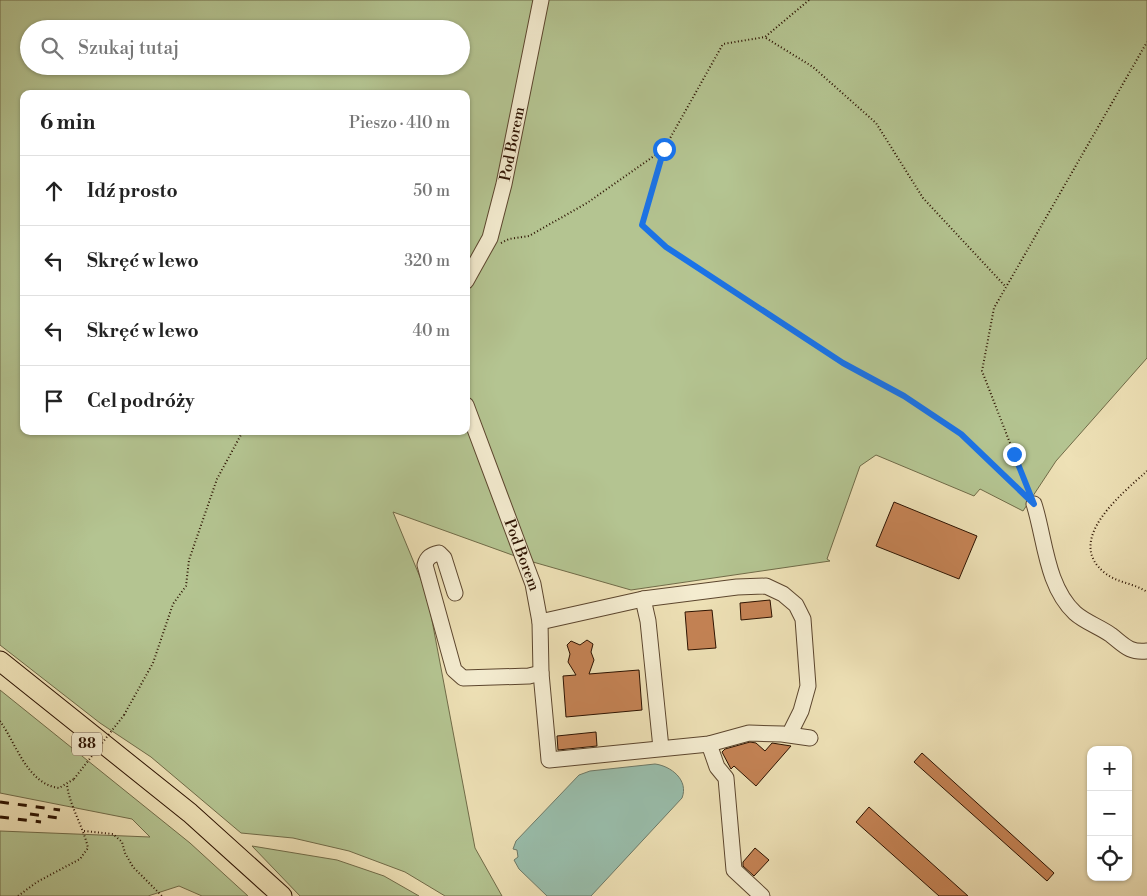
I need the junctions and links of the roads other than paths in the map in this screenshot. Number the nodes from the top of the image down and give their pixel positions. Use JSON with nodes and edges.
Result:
{"nodes":[{"id":1,"x":541,"y":0,"type":"edge"},
{"id":2,"x":470,"y":274,"type":"edge"},
{"id":3,"x":470,"y":416,"type":"edge"},
{"id":4,"x":1034,"y":504,"type":"road end"},
{"id":5,"x":455,"y":593,"type":"dead end"},
{"id":6,"x":644,"y":599,"type":"junction"},
{"id":7,"x":540,"y":622,"type":"junction"},
{"id":8,"x":1147,"y":651,"type":"edge"},
{"id":9,"x":0,"y":661,"type":"edge"},
{"id":10,"x":541,"y":673,"type":"junction"},
{"id":11,"x":0,"y":674,"type":"edge"},
{"id":12,"x":789,"y":735,"type":"junction"},
{"id":13,"x":810,"y":738,"type":"dead end"},
{"id":14,"x":709,"y":744,"type":"junction"},
{"id":15,"x":661,"y":748,"type":"junction"},
{"id":16,"x":265,"y":896,"type":"edge"},
{"id":17,"x":282,"y":896,"type":"edge"},
{"id":18,"x":762,"y":896,"type":"edge"}],
"edges":[{"from":1,"to":2,"type":"street","name":"Pod Borem"},
{"from":3,"to":7,"type":"street","name":"Pod Borem"},
{"from":4,"to":8,"type":"street"},
{"from":5,"to":10,"type":"street"},
{"from":6,"to":7,"type":"street"},
{"from":6,"to":12,"type":"street"},
{"from":6,"to":15,"type":"street"},
{"from":7,"to":10,"type":"street","name":"Pod Borem"},
{"from":9,"to":17,"type":"main road","number":"88"},
{"from":10,"to":15,"type":"street","name":"Pod Borem"},
{"from":11,"to":16,"type":"main road","number":"88"},
{"from":12,"to":13,"type":"street"},
{"from":12,"to":14,"type":"street"},
{"from":14,"to":15,"type":"street"},
{"from":14,"to":18,"type":"street"}]}
